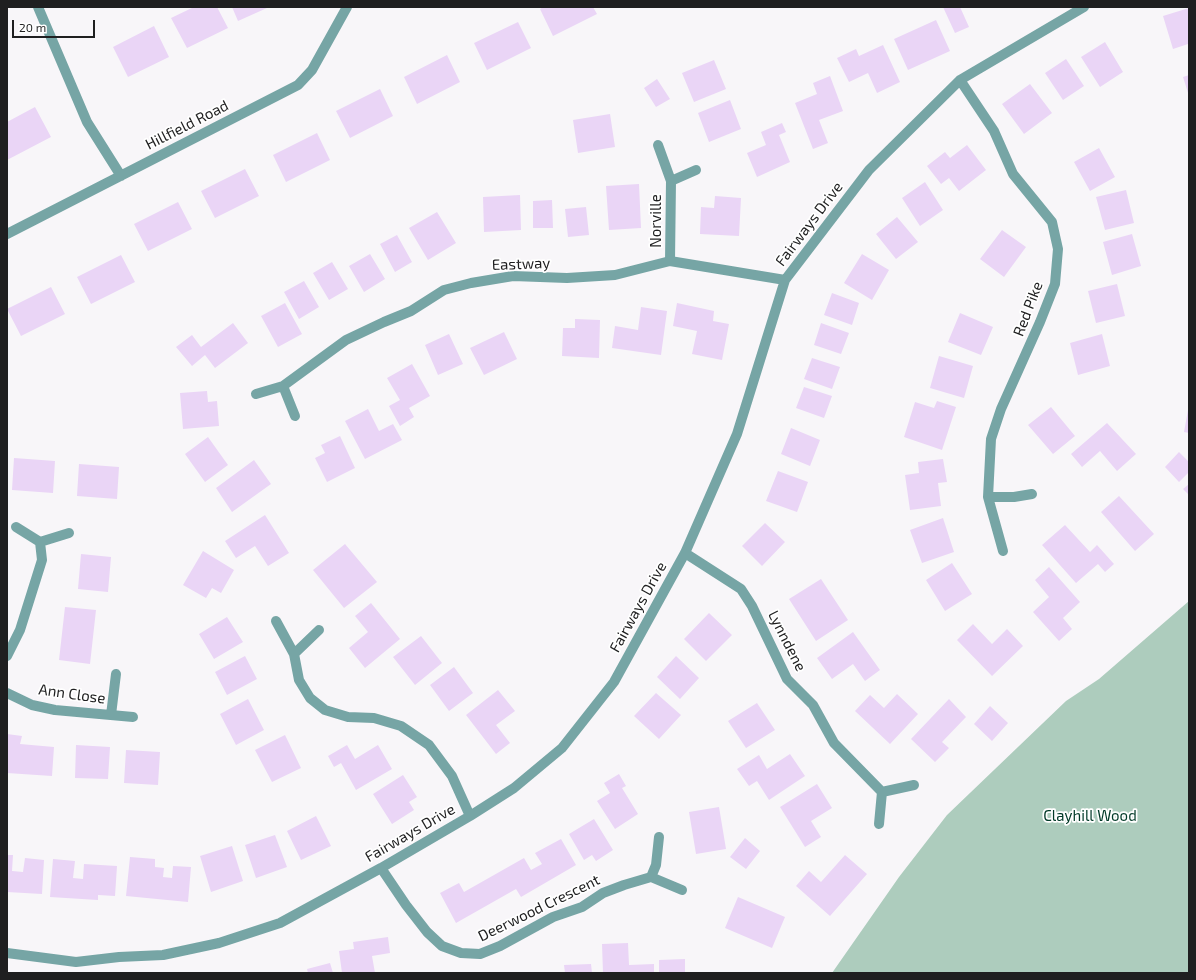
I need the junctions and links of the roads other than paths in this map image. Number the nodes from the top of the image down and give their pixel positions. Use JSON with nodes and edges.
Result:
{"nodes":[{"id":1,"x":38,"y":7,"type":"edge"},
{"id":2,"x":347,"y":7,"type":"edge"},
{"id":3,"x":1084,"y":7,"type":"edge"},
{"id":4,"x":960,"y":80,"type":"junction"},
{"id":5,"x":658,"y":146,"type":"dead end"},
{"id":6,"x":696,"y":170,"type":"dead end"},
{"id":7,"x":121,"y":176,"type":"junction"},
{"id":8,"x":671,"y":181,"type":"junction"},
{"id":9,"x":7,"y":234,"type":"edge"},
{"id":10,"x":670,"y":261,"type":"junction"},
{"id":11,"x":785,"y":280,"type":"junction"},
{"id":12,"x":283,"y":386,"type":"junction"},
{"id":13,"x":256,"y":394,"type":"dead end"},
{"id":14,"x":295,"y":416,"type":"dead end"},
{"id":15,"x":1032,"y":494,"type":"dead end"},
{"id":16,"x":988,"y":497,"type":"junction"},
{"id":17,"x":16,"y":527,"type":"dead end"},
{"id":18,"x":69,"y":533,"type":"dead end"},
{"id":19,"x":40,"y":542,"type":"junction"},
{"id":20,"x":1003,"y":551,"type":"dead end"},
{"id":21,"x":685,"y":553,"type":"junction"},
{"id":22,"x":276,"y":621,"type":"dead end"},
{"id":23,"x":319,"y":630,"type":"dead end"},
{"id":24,"x":8,"y":653,"type":"edge"},
{"id":25,"x":294,"y":654,"type":"junction"},
{"id":26,"x":116,"y":674,"type":"dead end"},
{"id":27,"x":7,"y":692,"type":"edge"},
{"id":28,"x":112,"y":715,"type":"junction"},
{"id":29,"x":134,"y":717,"type":"dead end"},
{"id":30,"x":914,"y":785,"type":"dead end"},
{"id":31,"x":882,"y":792,"type":"junction"},
{"id":32,"x":470,"y":816,"type":"junction"},
{"id":33,"x":879,"y":824,"type":"dead end"},
{"id":34,"x":659,"y":837,"type":"dead end"},
{"id":35,"x":380,"y":868,"type":"junction"},
{"id":36,"x":651,"y":877,"type":"junction"},
{"id":37,"x":682,"y":890,"type":"dead end"},
{"id":38,"x":7,"y":953,"type":"edge"}],
"edges":[{"from":1,"to":7,"type":"street"},
{"from":2,"to":7,"type":"street","name":"Hillfield Road"},
{"from":3,"to":4,"type":"street","name":"Fairways Drive"},
{"from":4,"to":11,"type":"street","name":"Fairways Drive"},
{"from":4,"to":16,"type":"street","name":"Red Pike"},
{"from":5,"to":8,"type":"street","name":"Norville"},
{"from":6,"to":8,"type":"street","name":"Norville"},
{"from":7,"to":9,"type":"street","name":"Hillfield Road"},
{"from":8,"to":10,"type":"street","name":"Norville"},
{"from":10,"to":11,"type":"street","name":"Eastway"},
{"from":10,"to":12,"type":"street","name":"Eastway"},
{"from":11,"to":21,"type":"street","name":"Fairways Drive"},
{"from":12,"to":13,"type":"street","name":"Eastway"},
{"from":12,"to":14,"type":"street"},
{"from":15,"to":16,"type":"street"},
{"from":16,"to":20,"type":"street","name":"Red Pike"},
{"from":17,"to":19,"type":"street"},
{"from":18,"to":19,"type":"street"},
{"from":19,"to":24,"type":"street"},
{"from":21,"to":31,"type":"street","name":"Lynndene"},
{"from":21,"to":32,"type":"street","name":"Fairways Drive"},
{"from":22,"to":25,"type":"street"},
{"from":23,"to":25,"type":"street"},
{"from":25,"to":32,"type":"street"},
{"from":26,"to":28,"type":"street","name":"Ann Close"},
{"from":27,"to":28,"type":"street","name":"Ann Close"},
{"from":28,"to":29,"type":"street","name":"Ann Close"},
{"from":30,"to":31,"type":"street"},
{"from":31,"to":33,"type":"street"},
{"from":32,"to":35,"type":"street","name":"Fairways Drive"},
{"from":34,"to":36,"type":"street"},
{"from":35,"to":36,"type":"street","name":"Deerwood Crescent"},
{"from":35,"to":38,"type":"street","name":"Fairways Drive"},
{"from":36,"to":37,"type":"street"}]}
